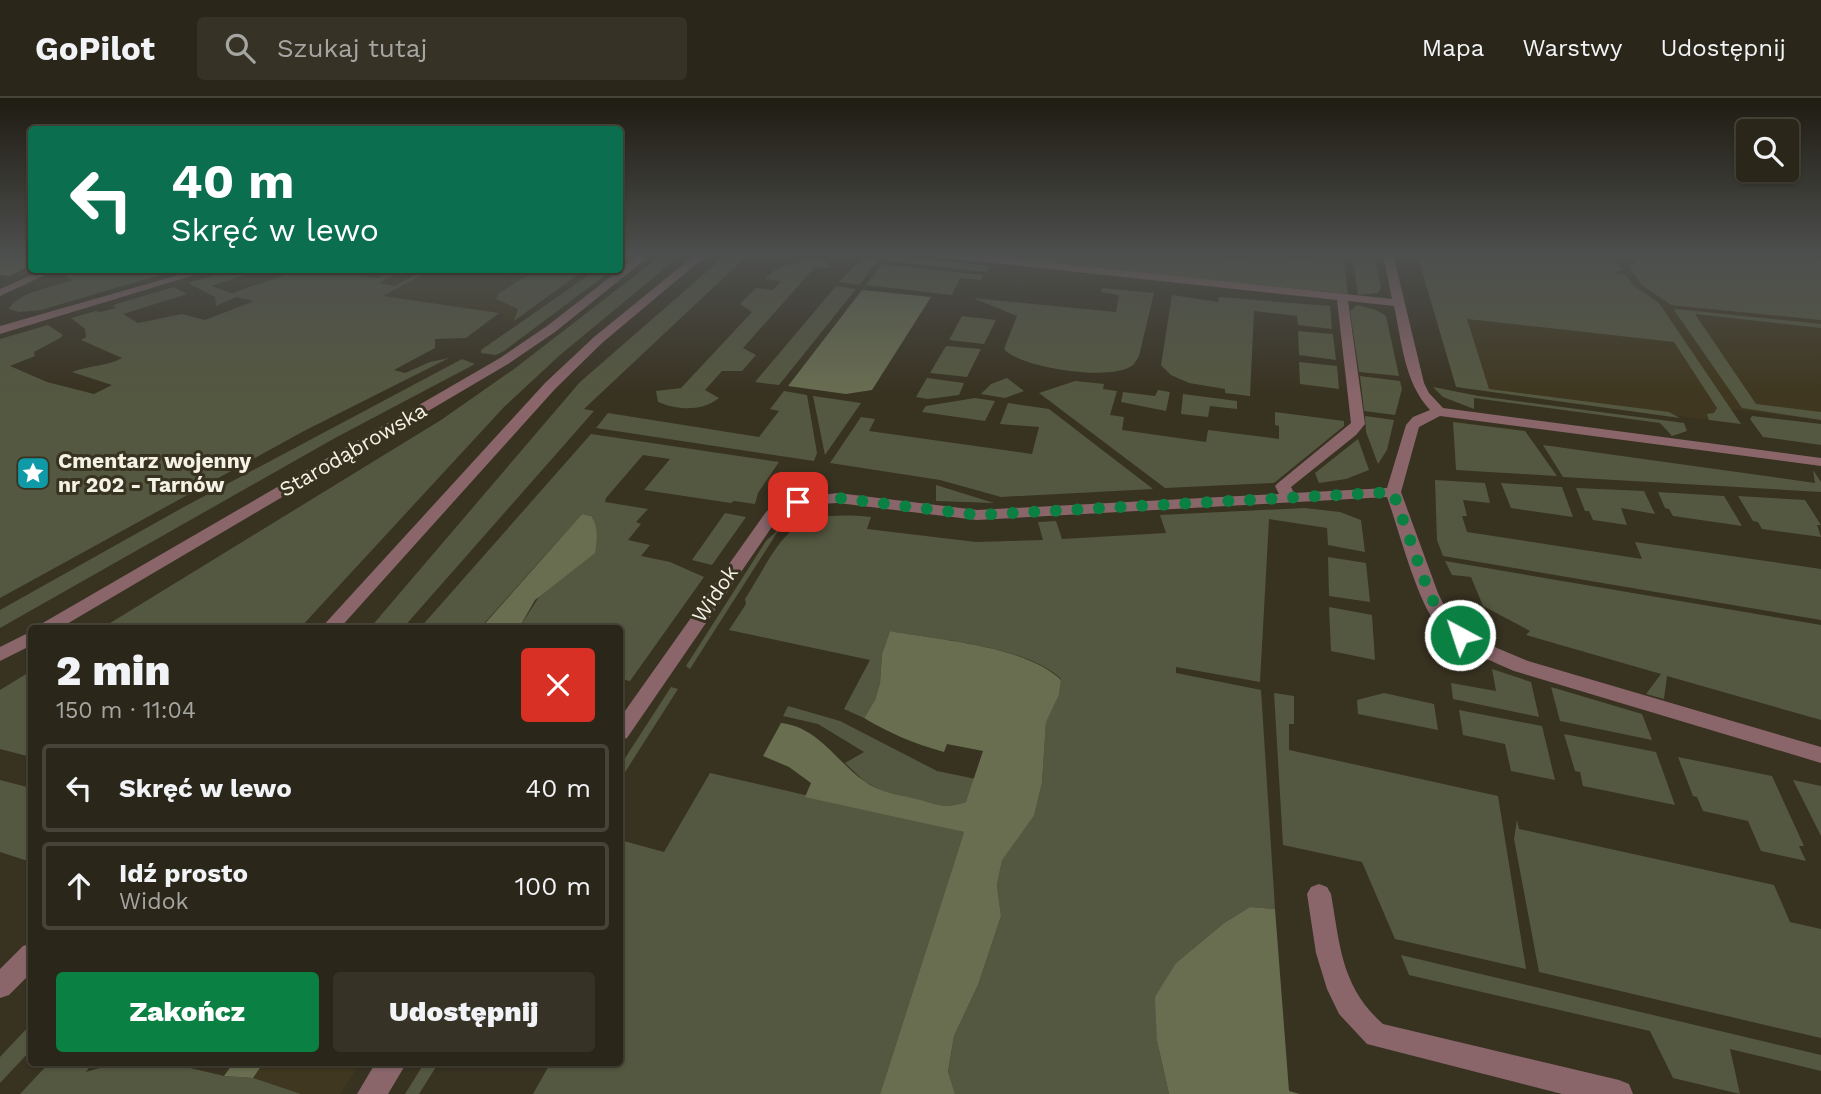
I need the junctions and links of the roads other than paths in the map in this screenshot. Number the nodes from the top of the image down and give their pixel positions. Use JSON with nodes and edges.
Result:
{"nodes":[{"id":1,"x":100,"y":300,"type":"edge"},
{"id":2,"x":588,"y":300,"type":"edge"},
{"id":3,"x":646,"y":300,"type":"edge"},
{"id":4,"x":1343,"y":300,"type":"edge"},
{"id":5,"x":1371,"y":300,"type":"edge"},
{"id":6,"x":1399,"y":303,"type":"joint"},
{"id":7,"x":0,"y":329,"type":"edge"},
{"id":8,"x":1438,"y":412,"type":"junction"},
{"id":9,"x":1821,"y":462,"type":"edge"},
{"id":10,"x":1393,"y":492,"type":"junction"},
{"id":11,"x":1289,"y":497,"type":"junction"},
{"id":12,"x":52,"y":625,"type":"edge"},
{"id":13,"x":333,"y":625,"type":"edge"},
{"id":14,"x":28,"y":639,"type":"edge"},
{"id":15,"x":0,"y":655,"type":"edge"},
{"id":16,"x":623,"y":729,"type":"edge"},
{"id":17,"x":1821,"y":755,"type":"edge"},
{"id":18,"x":1319,"y":894,"type":"dead end"},
{"id":19,"x":28,"y":958,"type":"edge"},
{"id":20,"x":0,"y":986,"type":"edge"},
{"id":21,"x":390,"y":1066,"type":"edge"},
{"id":22,"x":371,"y":1094,"type":"edge"},
{"id":23,"x":1619,"y":1094,"type":"edge"}],
"edges":[{"from":1,"to":7,"type":"street"},
{"from":2,"to":12,"type":"street","name":"Starodąbrowska"},
{"from":3,"to":13,"type":"street"},
{"from":4,"to":11,"type":"street"},
{"from":5,"to":6,"type":"street"},
{"from":6,"to":8,"type":"street"},
{"from":8,"to":9,"type":"street"},
{"from":8,"to":10,"type":"street"},
{"from":10,"to":11,"type":"street","name":"Widok"},
{"from":10,"to":17,"type":"street"},
{"from":11,"to":16,"type":"street","name":"Widok"},
{"from":14,"to":15,"type":"street"},
{"from":18,"to":23,"type":"street"},
{"from":19,"to":20,"type":"street"},
{"from":21,"to":22,"type":"street"}]}
